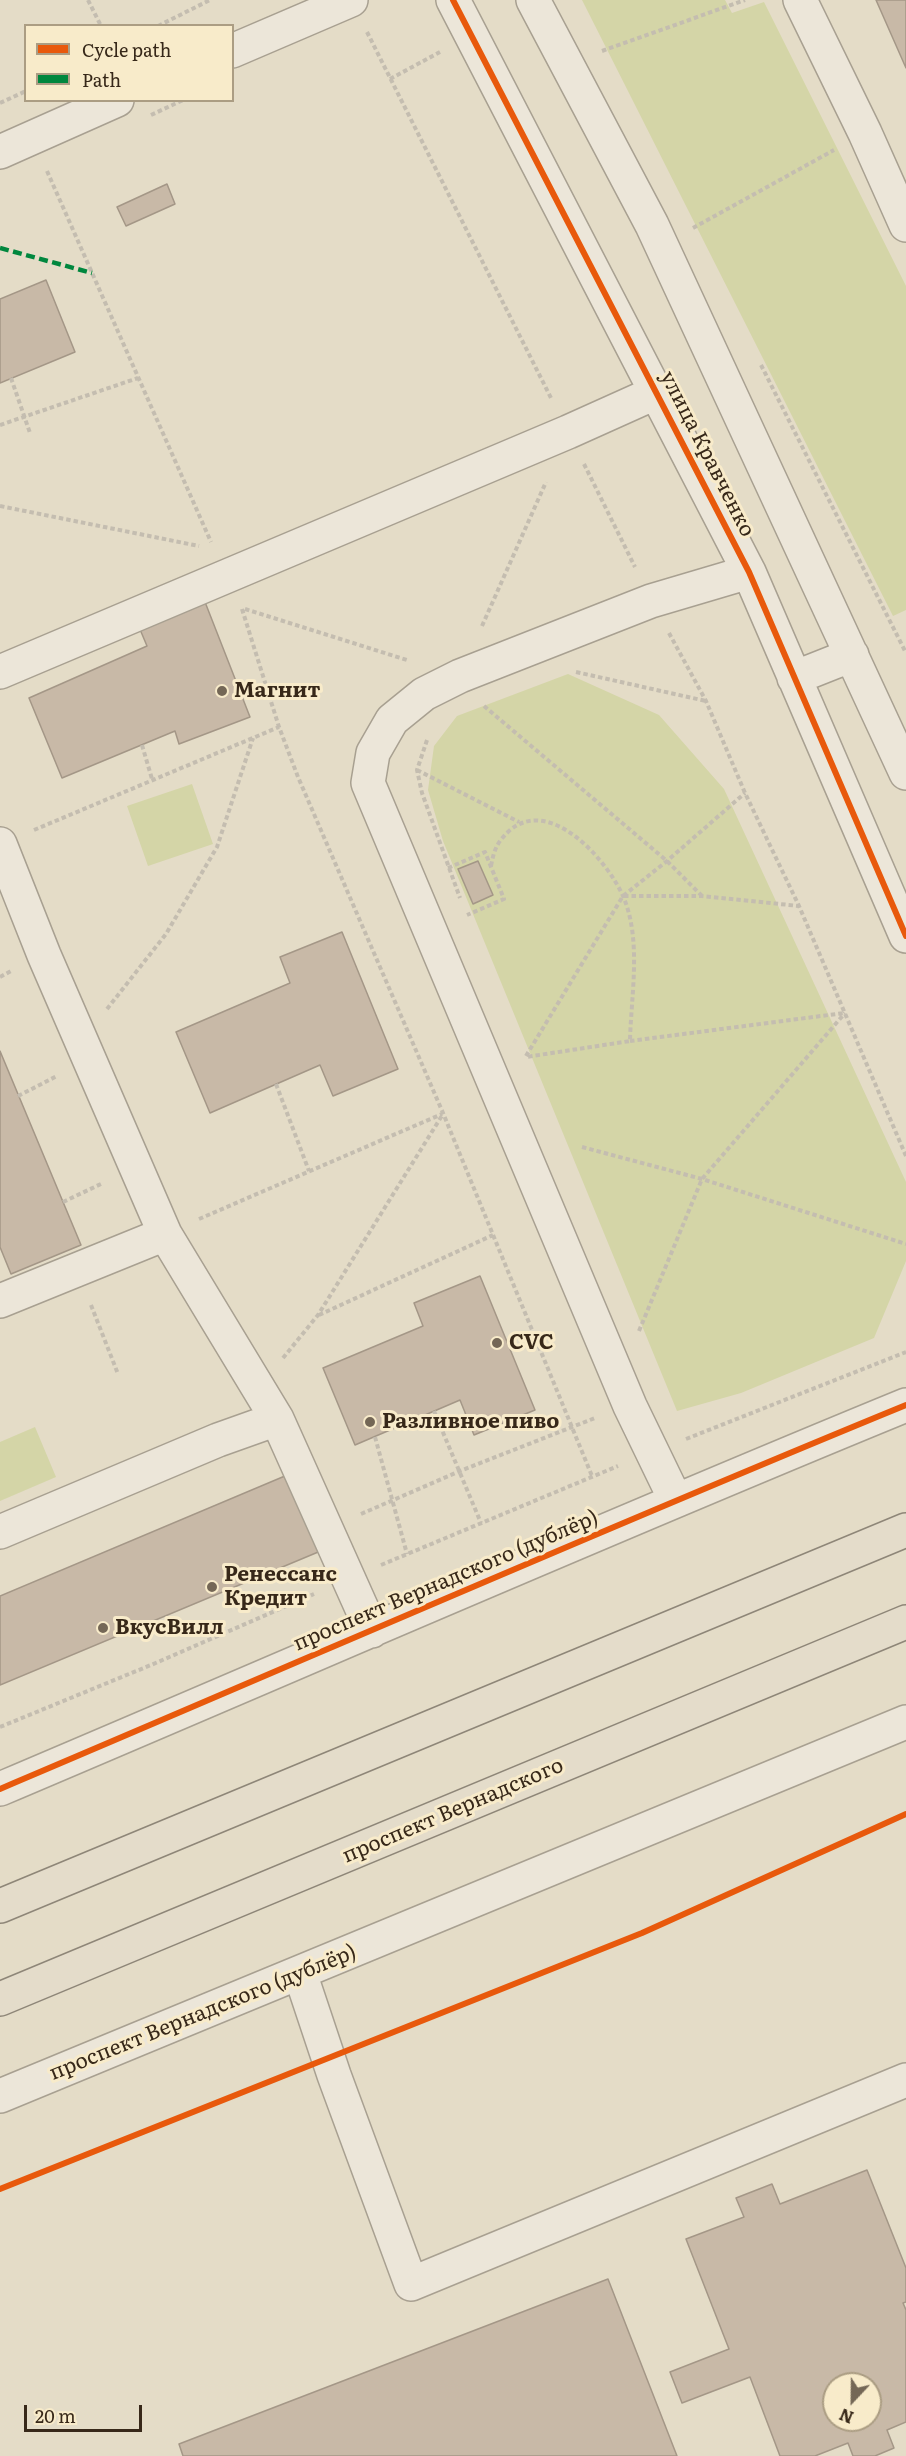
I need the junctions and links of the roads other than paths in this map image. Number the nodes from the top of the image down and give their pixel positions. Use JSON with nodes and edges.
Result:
{"nodes":[{"id":1,"x":351,"y":0,"type":"edge"},
{"id":2,"x":453,"y":0,"type":"edge"},
{"id":3,"x":533,"y":0,"type":"edge"},
{"id":4,"x":800,"y":0,"type":"edge"},
{"id":5,"x":234,"y":50,"type":"edge"},
{"id":6,"x":112,"y":102,"type":"edge"},
{"id":7,"x":0,"y":152,"type":"edge"},
{"id":8,"x":906,"y":225,"type":"edge"},
{"id":9,"x":657,"y":392,"type":"junction"},
{"id":10,"x":749,"y":572,"type":"junction"},
{"id":11,"x":852,"y":655,"type":"junction"},
{"id":12,"x":0,"y":672,"type":"edge"},
{"id":13,"x":794,"y":678,"type":"junction"},
{"id":14,"x":906,"y":773,"type":"edge"},
{"id":15,"x":0,"y":844,"type":"edge"},
{"id":16,"x":906,"y":936,"type":"edge"},
{"id":17,"x":165,"y":1234,"type":"junction"},
{"id":18,"x":0,"y":1300,"type":"edge"},
{"id":19,"x":906,"y":1405,"type":"edge"},
{"id":20,"x":277,"y":1419,"type":"junction"},
{"id":21,"x":675,"y":1499,"type":"junction"},
{"id":22,"x":906,"y":1530,"type":"edge"},
{"id":23,"x":0,"y":1532,"type":"edge"},
{"id":24,"x":906,"y":1622,"type":"edge"},
{"id":25,"x":372,"y":1631,"type":"junction"},
{"id":26,"x":906,"y":1722,"type":"edge"},
{"id":27,"x":0,"y":1789,"type":"edge"},
{"id":28,"x":0,"y":1906,"type":"edge"},
{"id":29,"x":300,"y":1973,"type":"junction"},
{"id":30,"x":0,"y":1999,"type":"edge"},
{"id":31,"x":906,"y":2080,"type":"edge"},
{"id":32,"x":0,"y":2096,"type":"edge"}],
"edges":[{"from":1,"to":5,"type":"street"},
{"from":2,"to":9,"type":"street","name":"улица Кравченко"},
{"from":3,"to":11,"type":"street"},
{"from":4,"to":8,"type":"street"},
{"from":6,"to":7,"type":"street"},
{"from":9,"to":10,"type":"street","name":"улица Кравченко"},
{"from":9,"to":12,"type":"street"},
{"from":10,"to":13,"type":"street","name":"улица Кравченко"},
{"from":10,"to":21,"type":"street"},
{"from":11,"to":13,"type":"street"},
{"from":11,"to":14,"type":"street"},
{"from":13,"to":16,"type":"street","name":"улица Кравченко"},
{"from":15,"to":17,"type":"street"},
{"from":17,"to":18,"type":"street"},
{"from":17,"to":20,"type":"street"},
{"from":19,"to":21,"type":"street","name":"проспект Вернадского (дублёр)"},
{"from":20,"to":23,"type":"street"},
{"from":20,"to":25,"type":"street"},
{"from":21,"to":25,"type":"street","name":"проспект Вернадского (дублёр)"},
{"from":22,"to":28,"type":"main road"},
{"from":24,"to":30,"type":"main road","name":"проспект Вернадского"},
{"from":25,"to":27,"type":"street","name":"проспект Вернадского (дублёр)"},
{"from":26,"to":29,"type":"street","name":"проспект Вернадского (дублёр)"},
{"from":29,"to":31,"type":"street"},
{"from":29,"to":32,"type":"street","name":"проспект Вернадского (дублёр)"}]}
